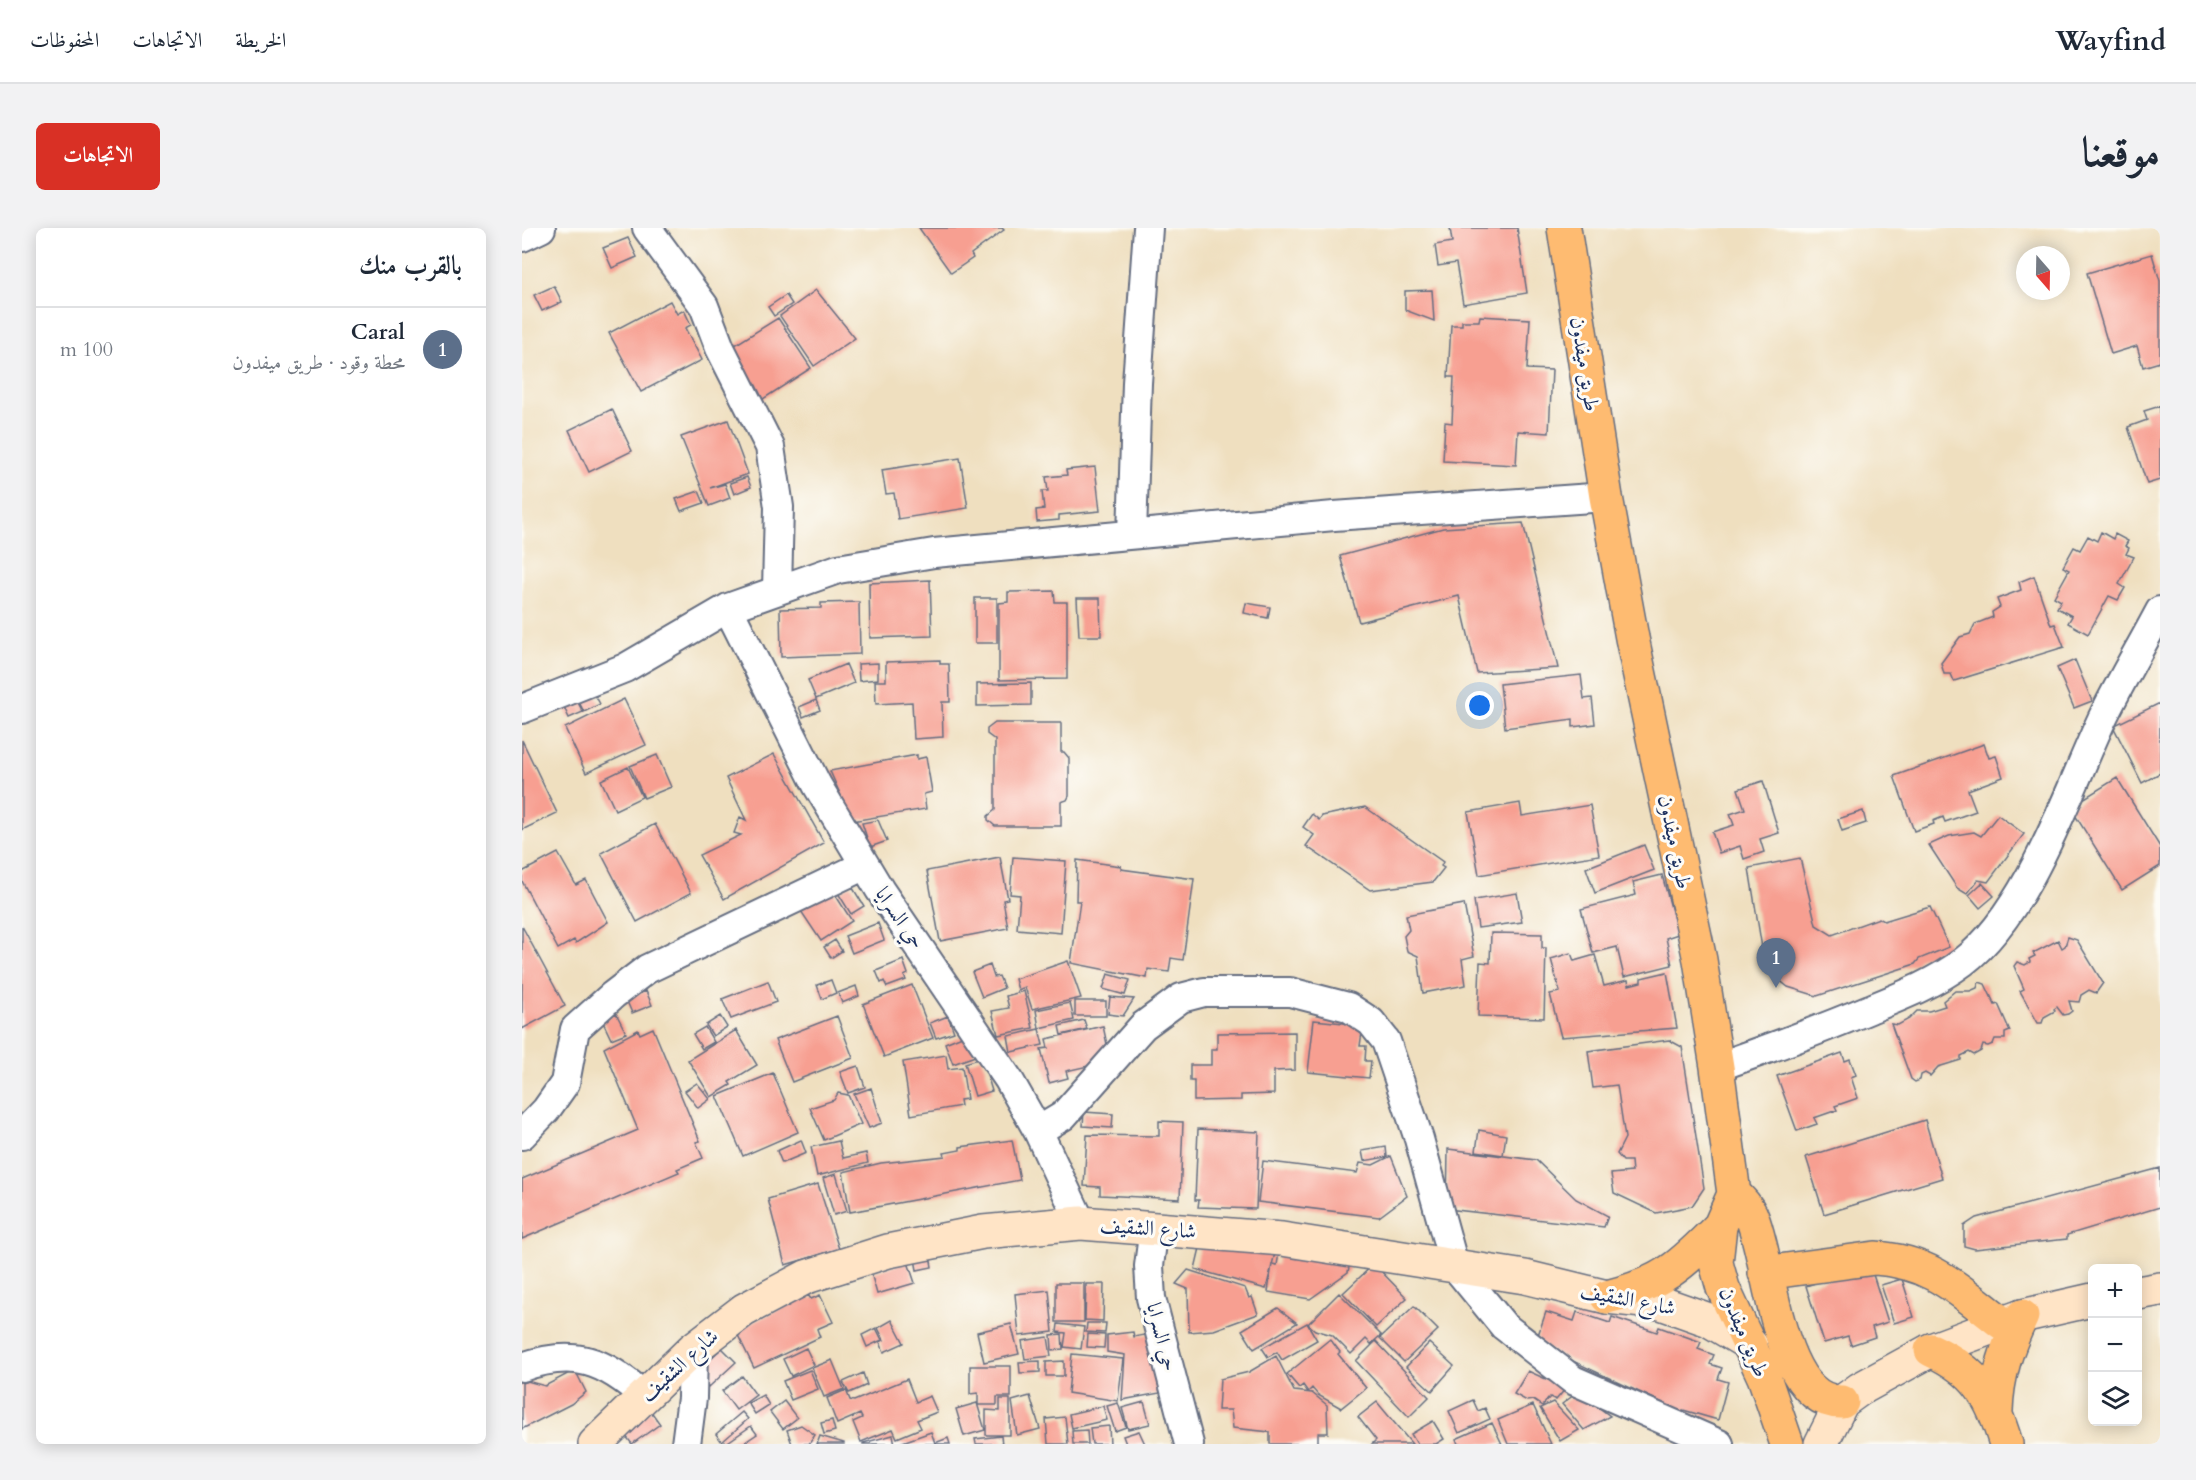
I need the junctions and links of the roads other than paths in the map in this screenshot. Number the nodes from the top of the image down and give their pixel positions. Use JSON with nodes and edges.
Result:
{"nodes":[{"id":1,"x":541,"y":228,"type":"edge"},
{"id":2,"x":647,"y":228,"type":"edge"},
{"id":3,"x":1148,"y":228,"type":"edge"},
{"id":4,"x":1564,"y":228,"type":"edge"},
{"id":5,"x":522,"y":237,"type":"edge"},
{"id":6,"x":1606,"y":497,"type":"junction"},
{"id":7,"x":1132,"y":534,"type":"junction"},
{"id":8,"x":777,"y":590,"type":"junction"},
{"id":9,"x":728,"y":608,"type":"junction"},
{"id":10,"x":2160,"y":611,"type":"edge"},
{"id":11,"x":522,"y":709,"type":"edge"},
{"id":12,"x":865,"y":865,"type":"junction"},
{"id":13,"x":1717,"y":1067,"type":"junction"},
{"id":14,"x":1038,"y":1131,"type":"junction"},
{"id":15,"x":522,"y":1135,"type":"edge"},
{"id":16,"x":1734,"y":1194,"type":"junction"},
{"id":17,"x":1081,"y":1223,"type":"junction"},
{"id":18,"x":1720,"y":1226,"type":"junction"},
{"id":19,"x":1154,"y":1227,"type":"junction"},
{"id":20,"x":1454,"y":1265,"type":"junction"},
{"id":21,"x":1765,"y":1273,"type":"junction"},
{"id":22,"x":2160,"y":1289,"type":"edge"},
{"id":23,"x":2142,"y":1292,"type":"edge"},
{"id":24,"x":1607,"y":1298,"type":"junction"},
{"id":25,"x":2088,"y":1301,"type":"edge"},
{"id":26,"x":2012,"y":1319,"type":"junction"},
{"id":27,"x":1751,"y":1345,"type":"junction"},
{"id":28,"x":693,"y":1349,"type":"junction"},
{"id":29,"x":1931,"y":1350,"type":"junction"},
{"id":30,"x":522,"y":1367,"type":"edge"},
{"id":31,"x":644,"y":1396,"type":"junction"},
{"id":32,"x":1842,"y":1402,"type":"junction"},
{"id":33,"x":1996,"y":1410,"type":"junction"},
{"id":34,"x":595,"y":1444,"type":"edge"},
{"id":35,"x":686,"y":1444,"type":"edge"},
{"id":36,"x":1189,"y":1444,"type":"edge"},
{"id":37,"x":1719,"y":1444,"type":"edge"},
{"id":38,"x":1787,"y":1444,"type":"edge"},
{"id":39,"x":1821,"y":1444,"type":"edge"},
{"id":40,"x":2006,"y":1444,"type":"edge"}],
"edges":[{"from":1,"to":5,"type":"street"},
{"from":2,"to":8,"type":"street"},
{"from":3,"to":7,"type":"street"},
{"from":4,"to":6,"type":"main road","name":"طريق ميفدون"},
{"from":6,"to":7,"type":"street"},
{"from":6,"to":13,"type":"main road","name":"طريق ميفدون"},
{"from":7,"to":8,"type":"street"},
{"from":8,"to":9,"type":"street"},
{"from":9,"to":11,"type":"street"},
{"from":9,"to":12,"type":"street","name":"حي السرايا"},
{"from":10,"to":13,"type":"street"},
{"from":12,"to":14,"type":"street","name":"حي السرايا"},
{"from":12,"to":15,"type":"street"},
{"from":13,"to":16,"type":"main road","name":"طريق ميفدون"},
{"from":14,"to":17,"type":"street","name":"حي السرايا"},
{"from":14,"to":20,"type":"street"},
{"from":16,"to":18,"type":"main road","name":"طريق ميفدون"},
{"from":16,"to":21,"type":"main road"},
{"from":17,"to":19,"type":"main road","name":"شارع الشقيف"},
{"from":17,"to":28,"type":"main road","name":"شارع الشقيف"},
{"from":18,"to":24,"type":"main road"},
{"from":18,"to":27,"type":"main road","name":"طريق ميفدون"},
{"from":19,"to":20,"type":"main road","name":"شارع الشقيف"},
{"from":19,"to":36,"type":"street","name":"حي السرايا"},
{"from":20,"to":24,"type":"main road","name":"شارع الشقيف"},
{"from":20,"to":37,"type":"street"},
{"from":21,"to":26,"type":"main road"},
{"from":21,"to":32,"type":"main road"},
{"from":22,"to":23,"type":"main road"},
{"from":24,"to":27,"type":"main road","name":"شارع الشقيف"},
{"from":25,"to":26,"type":"main road"},
{"from":26,"to":29,"type":"main road"},
{"from":26,"to":33,"type":"main road"},
{"from":27,"to":38,"type":"main road","name":"طريق ميفدون"},
{"from":28,"to":31,"type":"main road","name":"شارع الشقيف"},
{"from":28,"to":35,"type":"street"},
{"from":29,"to":32,"type":"main road"},
{"from":29,"to":33,"type":"main road"},
{"from":30,"to":31,"type":"street"},
{"from":31,"to":34,"type":"main road","name":"شارع الشقيف"},
{"from":32,"to":39,"type":"main road"},
{"from":33,"to":40,"type":"main road"}]}
